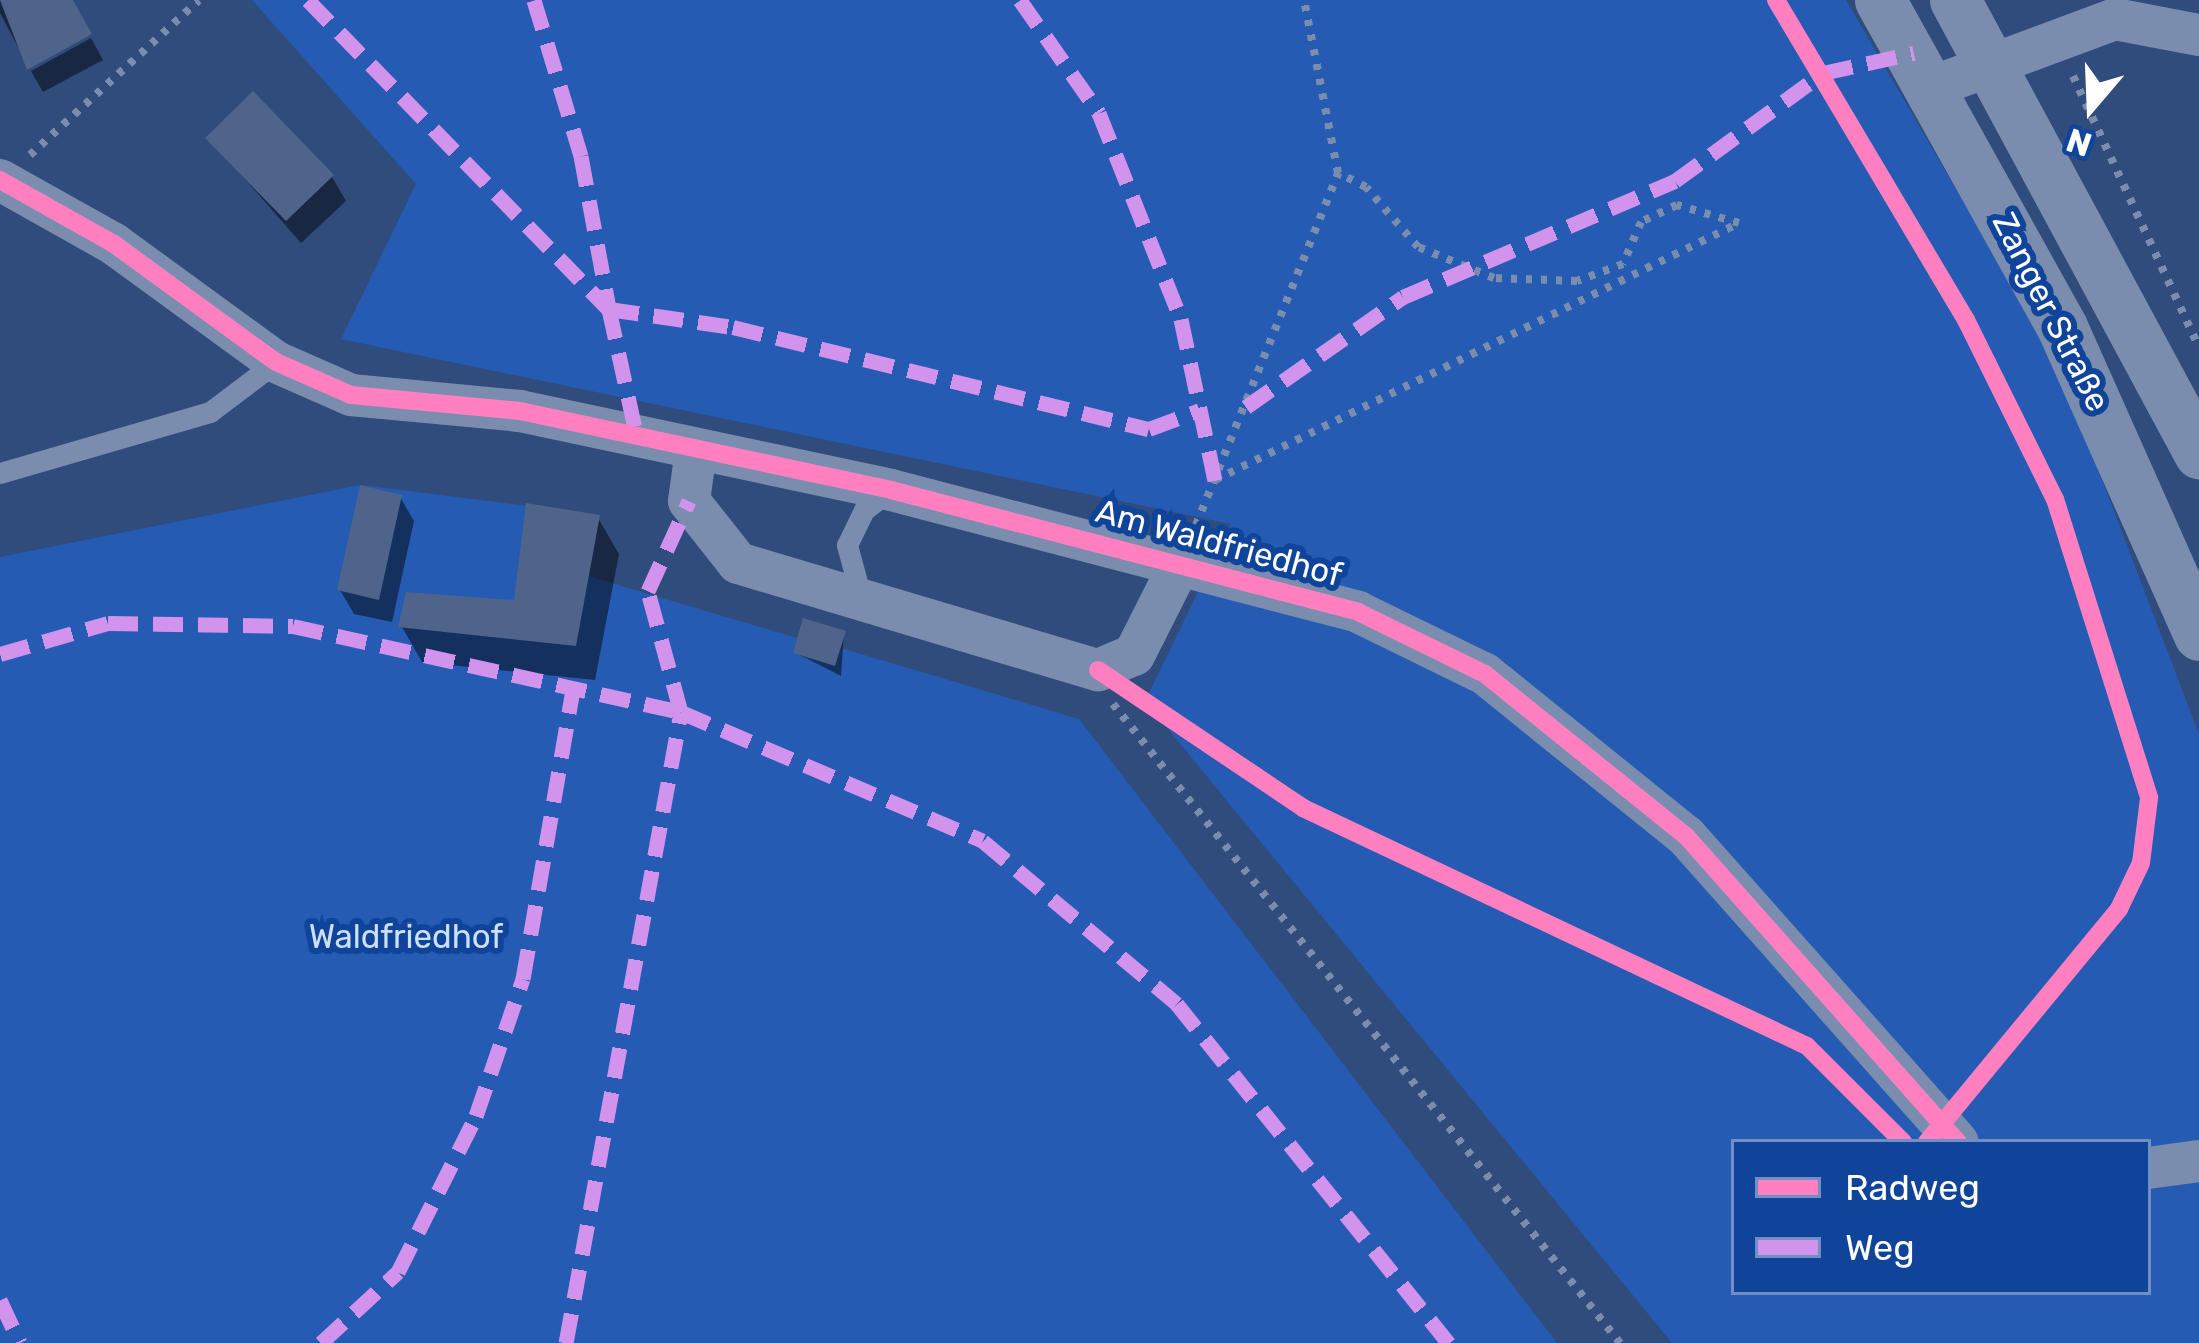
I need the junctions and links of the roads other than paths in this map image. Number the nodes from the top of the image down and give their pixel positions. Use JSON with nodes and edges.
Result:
{"nodes":[{"id":1,"x":1880,"y":0,"type":"edge"},
{"id":2,"x":1955,"y":0,"type":"edge"},
{"id":3,"x":2199,"y":34,"type":"edge"},
{"id":4,"x":1994,"y":60,"type":"junction"},
{"id":5,"x":1935,"y":86,"type":"junction"},
{"id":6,"x":2,"y":180,"type":"edge"},
{"id":7,"x":276,"y":362,"type":"junction"},
{"id":8,"x":696,"y":449,"type":"junction"},
{"id":9,"x":2199,"y":453,"type":"edge"},
{"id":10,"x":0,"y":473,"type":"edge"},
{"id":11,"x":891,"y":490,"type":"junction"},
{"id":12,"x":1180,"y":562,"type":"junction"},
{"id":13,"x":867,"y":602,"type":"junction"},
{"id":14,"x":2199,"y":635,"type":"edge"},
{"id":15,"x":2199,"y":1132,"type":"edge"},
{"id":16,"x":1955,"y":1139,"type":"edge"},
{"id":17,"x":2172,"y":1165,"type":"edge"}],
"edges":[{"from":1,"to":5,"type":"street","name":"Zanger Straße"},
{"from":2,"to":4,"type":"street","name":"Zanger Straße"},
{"from":3,"to":4,"type":"street"},
{"from":4,"to":5,"type":"street"},
{"from":4,"to":9,"type":"street","name":"Zanger Straße"},
{"from":5,"to":14,"type":"street","name":"Zanger Straße"},
{"from":6,"to":7,"type":"street","name":"Am Waldfriedhof"},
{"from":7,"to":8,"type":"street","name":"Am Waldfriedhof"},
{"from":7,"to":10,"type":"lane"},
{"from":8,"to":11,"type":"street","name":"Am Waldfriedhof"},
{"from":8,"to":13,"type":"street"},
{"from":11,"to":12,"type":"street","name":"Am Waldfriedhof"},
{"from":11,"to":13,"type":"lane"},
{"from":12,"to":13,"type":"street","name":"Am Waldfriedhof"},
{"from":12,"to":16,"type":"street","name":"Am Waldfriedhof"},
{"from":15,"to":17,"type":"street"}]}
